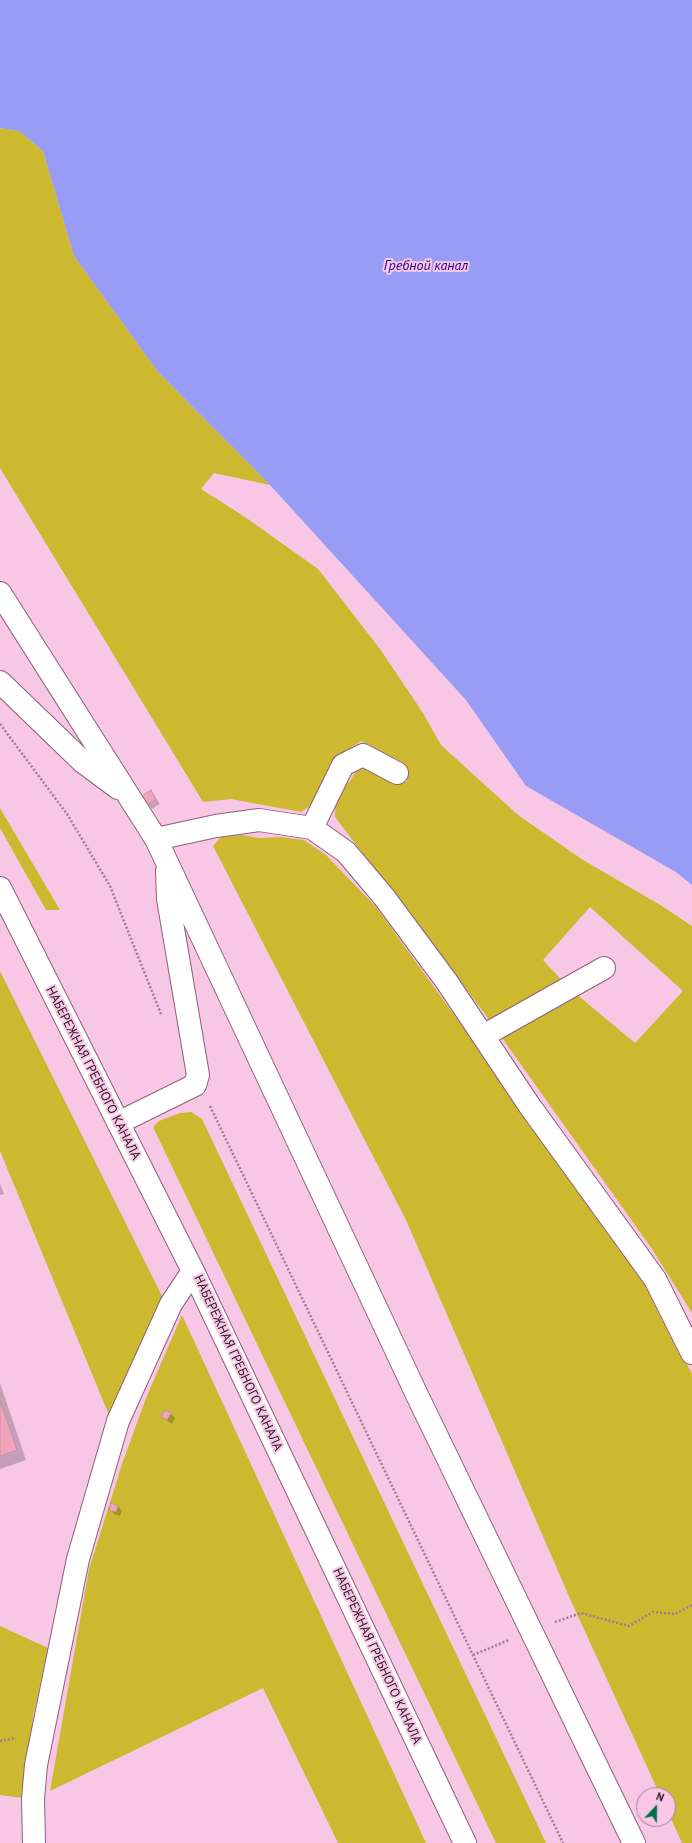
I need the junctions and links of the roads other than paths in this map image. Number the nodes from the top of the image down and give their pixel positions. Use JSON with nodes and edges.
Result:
{"nodes":[{"id":1,"x":0,"y":593,"type":"edge"},
{"id":2,"x":0,"y":682,"type":"edge"},
{"id":3,"x":397,"y":772,"type":"dead end"},
{"id":4,"x":127,"y":794,"type":"junction"},
{"id":5,"x":312,"y":828,"type":"junction"},
{"id":6,"x":156,"y":839,"type":"junction"},
{"id":7,"x":166,"y":860,"type":"junction"},
{"id":8,"x":0,"y":888,"type":"edge"},
{"id":9,"x":604,"y":968,"type":"dead end"},
{"id":10,"x":483,"y":1036,"type":"junction"},
{"id":11,"x":118,"y":1123,"type":"junction"},
{"id":12,"x":193,"y":1271,"type":"junction"},
{"id":13,"x":692,"y":1353,"type":"edge"},
{"id":14,"x":34,"y":1843,"type":"edge"},
{"id":15,"x":465,"y":1843,"type":"edge"},
{"id":16,"x":634,"y":1843,"type":"edge"}],
"edges":[{"from":1,"to":4,"type":"street"},
{"from":2,"to":4,"type":"street"},
{"from":3,"to":5,"type":"street"},
{"from":4,"to":6,"type":"street"},
{"from":5,"to":6,"type":"street"},
{"from":5,"to":10,"type":"street"},
{"from":6,"to":7,"type":"street"},
{"from":7,"to":11,"type":"street"},
{"from":7,"to":16,"type":"street"},
{"from":8,"to":11,"type":"street","name":"НАБЕРЕЖНАЯ ГРЕБНОГО КАНАЛА"},
{"from":9,"to":10,"type":"street"},
{"from":10,"to":13,"type":"street"},
{"from":11,"to":12,"type":"street","name":"НАБЕРЕЖНАЯ ГРЕБНОГО КАНАЛА"},
{"from":12,"to":14,"type":"street"},
{"from":12,"to":15,"type":"street","name":"НАБЕРЕЖНАЯ ГРЕБНОГО КАНАЛА"}]}
